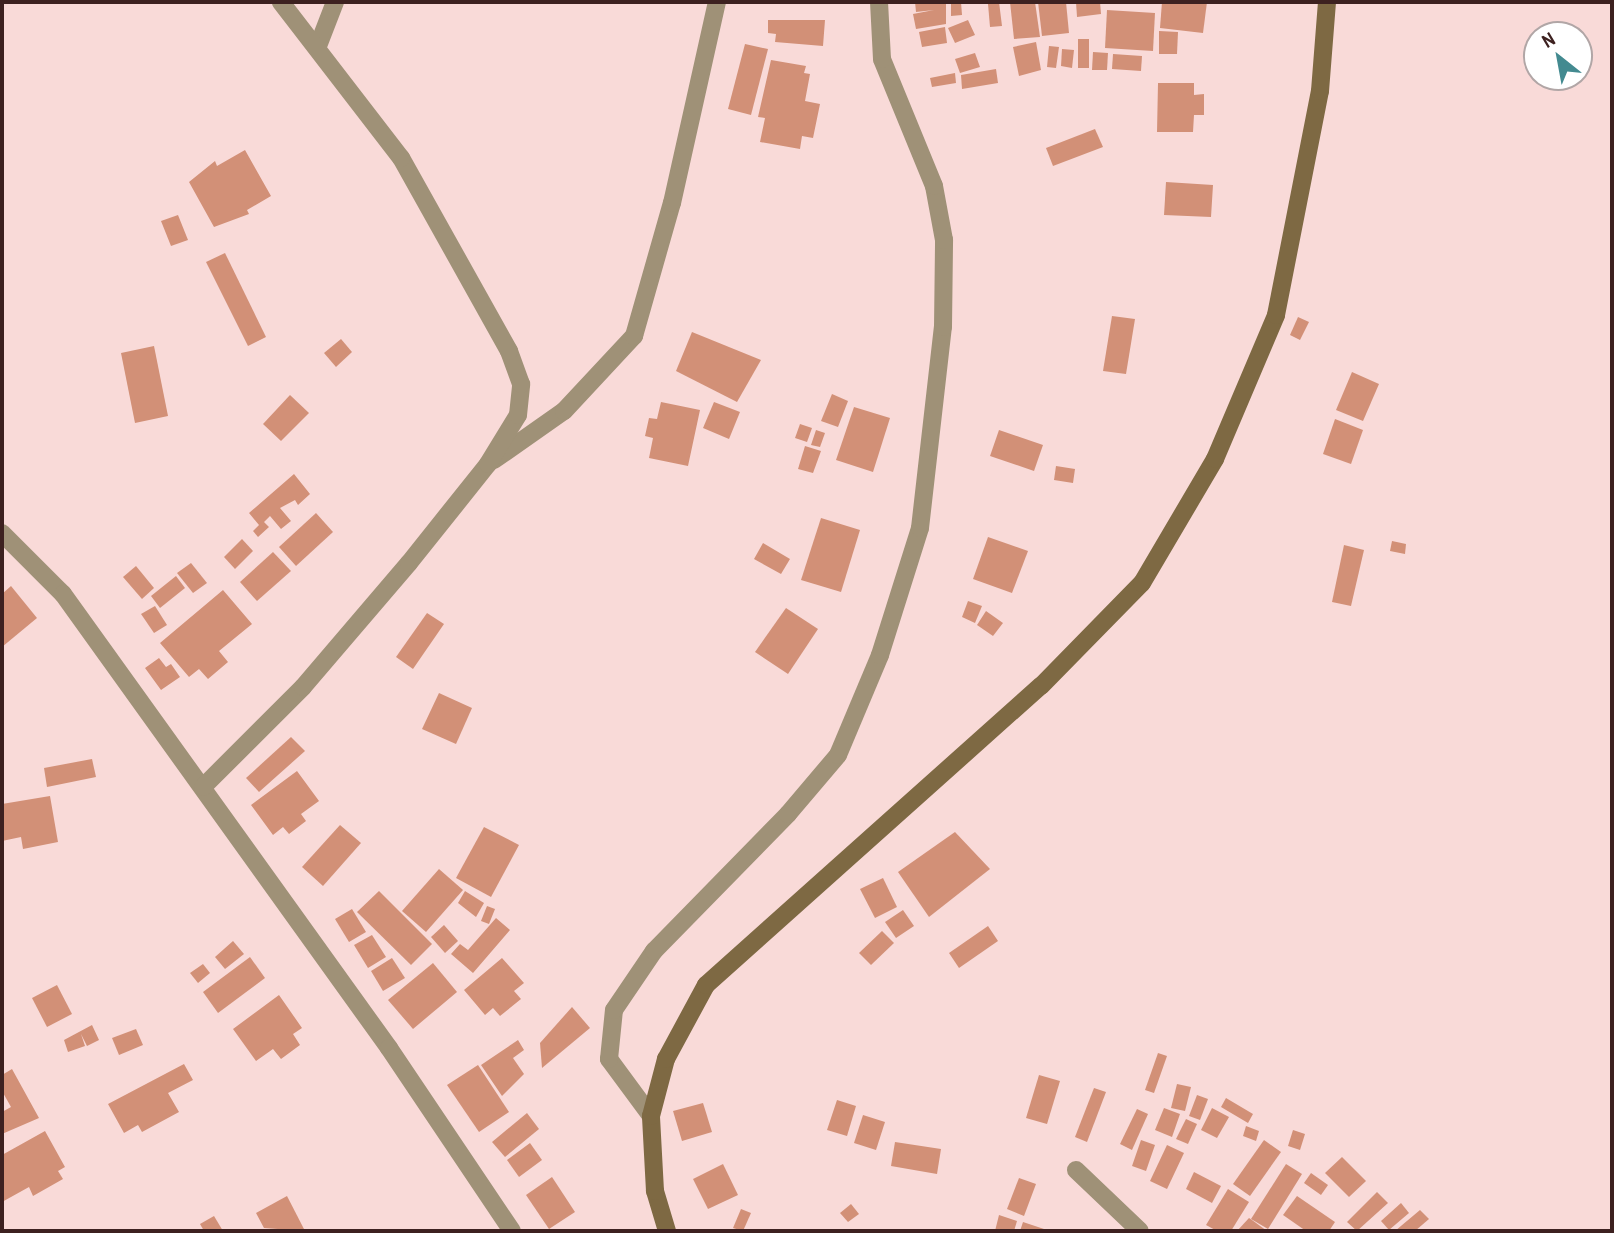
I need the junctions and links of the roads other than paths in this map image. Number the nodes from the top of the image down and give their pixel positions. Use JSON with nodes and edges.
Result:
{"nodes":[{"id":1,"x":281,"y":2,"type":"edge"},
{"id":2,"x":335,"y":2,"type":"edge"},
{"id":3,"x":717,"y":2,"type":"edge"},
{"id":4,"x":879,"y":2,"type":"edge"},
{"id":5,"x":1326,"y":2,"type":"edge"},
{"id":6,"x":318,"y":46,"type":"junction"},
{"id":7,"x":488,"y":464,"type":"junction"},
{"id":8,"x":2,"y":533,"type":"edge"},
{"id":9,"x":203,"y":787,"type":"junction"},
{"id":10,"x":651,"y":1116,"type":"junction"},
{"id":11,"x":1076,"y":1170,"type":"dead end"},
{"id":12,"x":512,"y":1231,"type":"edge"},
{"id":13,"x":667,"y":1231,"type":"edge"},
{"id":14,"x":1140,"y":1231,"type":"edge"}],
"edges":[{"from":1,"to":6,"type":"street"},
{"from":2,"to":6,"type":"street"},
{"from":3,"to":7,"type":"street"},
{"from":4,"to":10,"type":"street"},
{"from":5,"to":10,"type":"main road"},
{"from":6,"to":7,"type":"street"},
{"from":7,"to":9,"type":"street"},
{"from":8,"to":9,"type":"street"},
{"from":9,"to":12,"type":"street"},
{"from":10,"to":13,"type":"main road"},
{"from":11,"to":14,"type":"street"}]}
